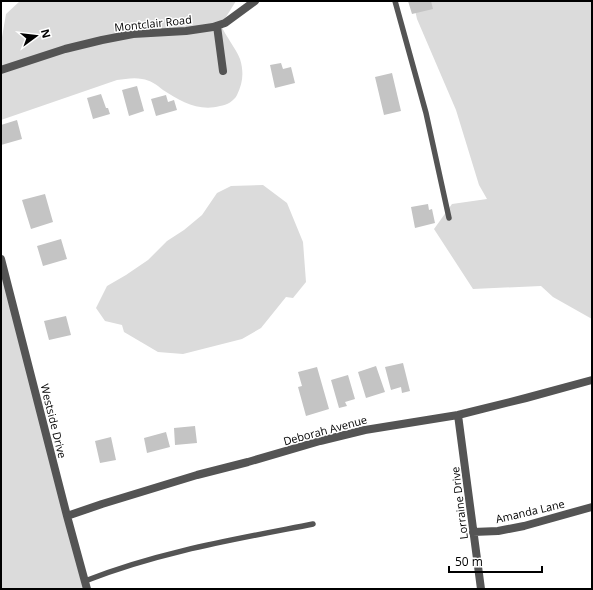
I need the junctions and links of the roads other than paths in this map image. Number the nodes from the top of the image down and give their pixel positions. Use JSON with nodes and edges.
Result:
{"nodes":[{"id":1,"x":255,"y":1,"type":"edge"},
{"id":2,"x":395,"y":1,"type":"edge"},
{"id":3,"x":218,"y":26,"type":"junction"},
{"id":4,"x":1,"y":70,"type":"edge"},
{"id":5,"x":223,"y":71,"type":"dead end"},
{"id":6,"x":449,"y":218,"type":"dead end"},
{"id":7,"x":1,"y":259,"type":"edge"},
{"id":8,"x":592,"y":380,"type":"edge"},
{"id":9,"x":458,"y":415,"type":"junction"},
{"id":10,"x":592,"y":507,"type":"edge"},
{"id":11,"x":67,"y":516,"type":"junction"},
{"id":12,"x":313,"y":524,"type":"dead end"},
{"id":13,"x":472,"y":532,"type":"junction"},
{"id":14,"x":86,"y":585,"type":"edge"},
{"id":15,"x":481,"y":589,"type":"edge"}],
"edges":[{"from":1,"to":3,"type":"street","name":"Montclair Road"},
{"from":2,"to":6,"type":"lane"},
{"from":3,"to":4,"type":"street","name":"Montclair Road"},
{"from":3,"to":5,"type":"street"},
{"from":7,"to":11,"type":"street","name":"Westside Drive"},
{"from":8,"to":9,"type":"street","name":"Deborah Avenue"},
{"from":9,"to":11,"type":"street","name":"Deborah Avenue"},
{"from":9,"to":13,"type":"street","name":"Lorraine Drive"},
{"from":10,"to":13,"type":"street","name":"Amanda Lane"},
{"from":11,"to":14,"type":"street","name":"Westside Drive"},
{"from":12,"to":14,"type":"lane"},
{"from":13,"to":15,"type":"street","name":"Lorraine Drive"}]}
